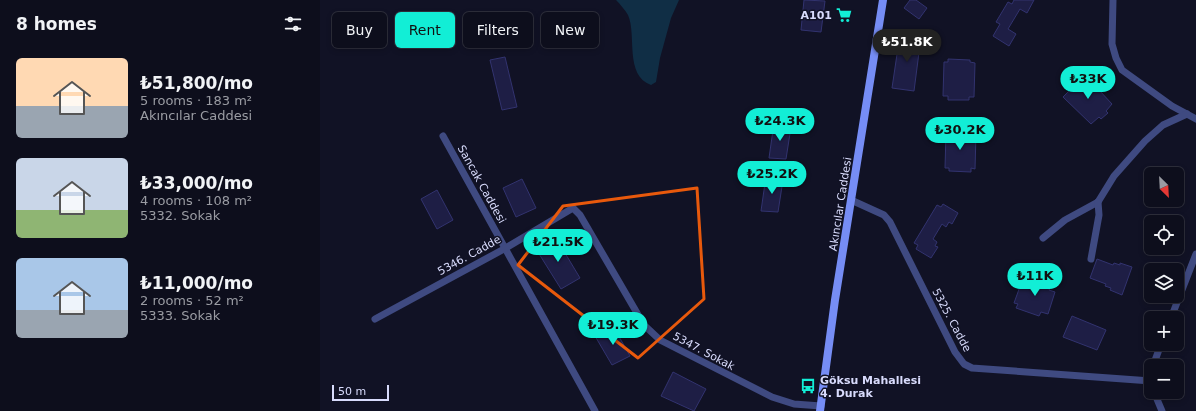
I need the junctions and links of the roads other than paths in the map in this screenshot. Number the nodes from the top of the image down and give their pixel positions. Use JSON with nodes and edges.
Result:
{"nodes":[{"id":1,"x":883,"y":0,"type":"edge"},
{"id":2,"x":1113,"y":0,"type":"edge"},
{"id":3,"x":1187,"y":114,"type":"junction"},
{"id":4,"x":1196,"y":119,"type":"edge"},
{"id":5,"x":443,"y":136,"type":"dead end"},
{"id":6,"x":852,"y":200,"type":"junction"},
{"id":7,"x":1098,"y":202,"type":"junction"},
{"id":8,"x":573,"y":208,"type":"joint"},
{"id":9,"x":1043,"y":238,"type":"dead end"},
{"id":10,"x":504,"y":249,"type":"junction"},
{"id":11,"x":1196,"y":254,"type":"edge"},
{"id":12,"x":1091,"y":259,"type":"dead end"},
{"id":13,"x":1174,"y":311,"type":"edge"},
{"id":14,"x":374,"y":319,"type":"dead end"},
{"id":15,"x":1144,"y":380,"type":"edge"},
{"id":16,"x":1157,"y":399,"type":"edge"},
{"id":17,"x":821,"y":408,"type":"edge"},
{"id":18,"x":595,"y":411,"type":"edge"},
{"id":19,"x":1162,"y":411,"type":"edge"}],
"edges":[{"from":1,"to":6,"type":"street","name":"Akıncılar Caddesi"},
{"from":2,"to":3,"type":"street"},
{"from":3,"to":4,"type":"street"},
{"from":3,"to":7,"type":"street"},
{"from":5,"to":10,"type":"street","name":"Sancak Caddesi"},
{"from":6,"to":15,"type":"street","name":"5325. Cadde"},
{"from":6,"to":17,"type":"street","name":"Akıncılar Caddesi"},
{"from":7,"to":9,"type":"street"},
{"from":7,"to":12,"type":"street"},
{"from":8,"to":10,"type":"street","name":"5346. Cadde"},
{"from":8,"to":17,"type":"street","name":"5347. Sokak"},
{"from":10,"to":14,"type":"street","name":"5346. Cadde"},
{"from":10,"to":18,"type":"street","name":"Sancak Caddesi"},
{"from":11,"to":13,"type":"street"},
{"from":16,"to":19,"type":"street"}]}
